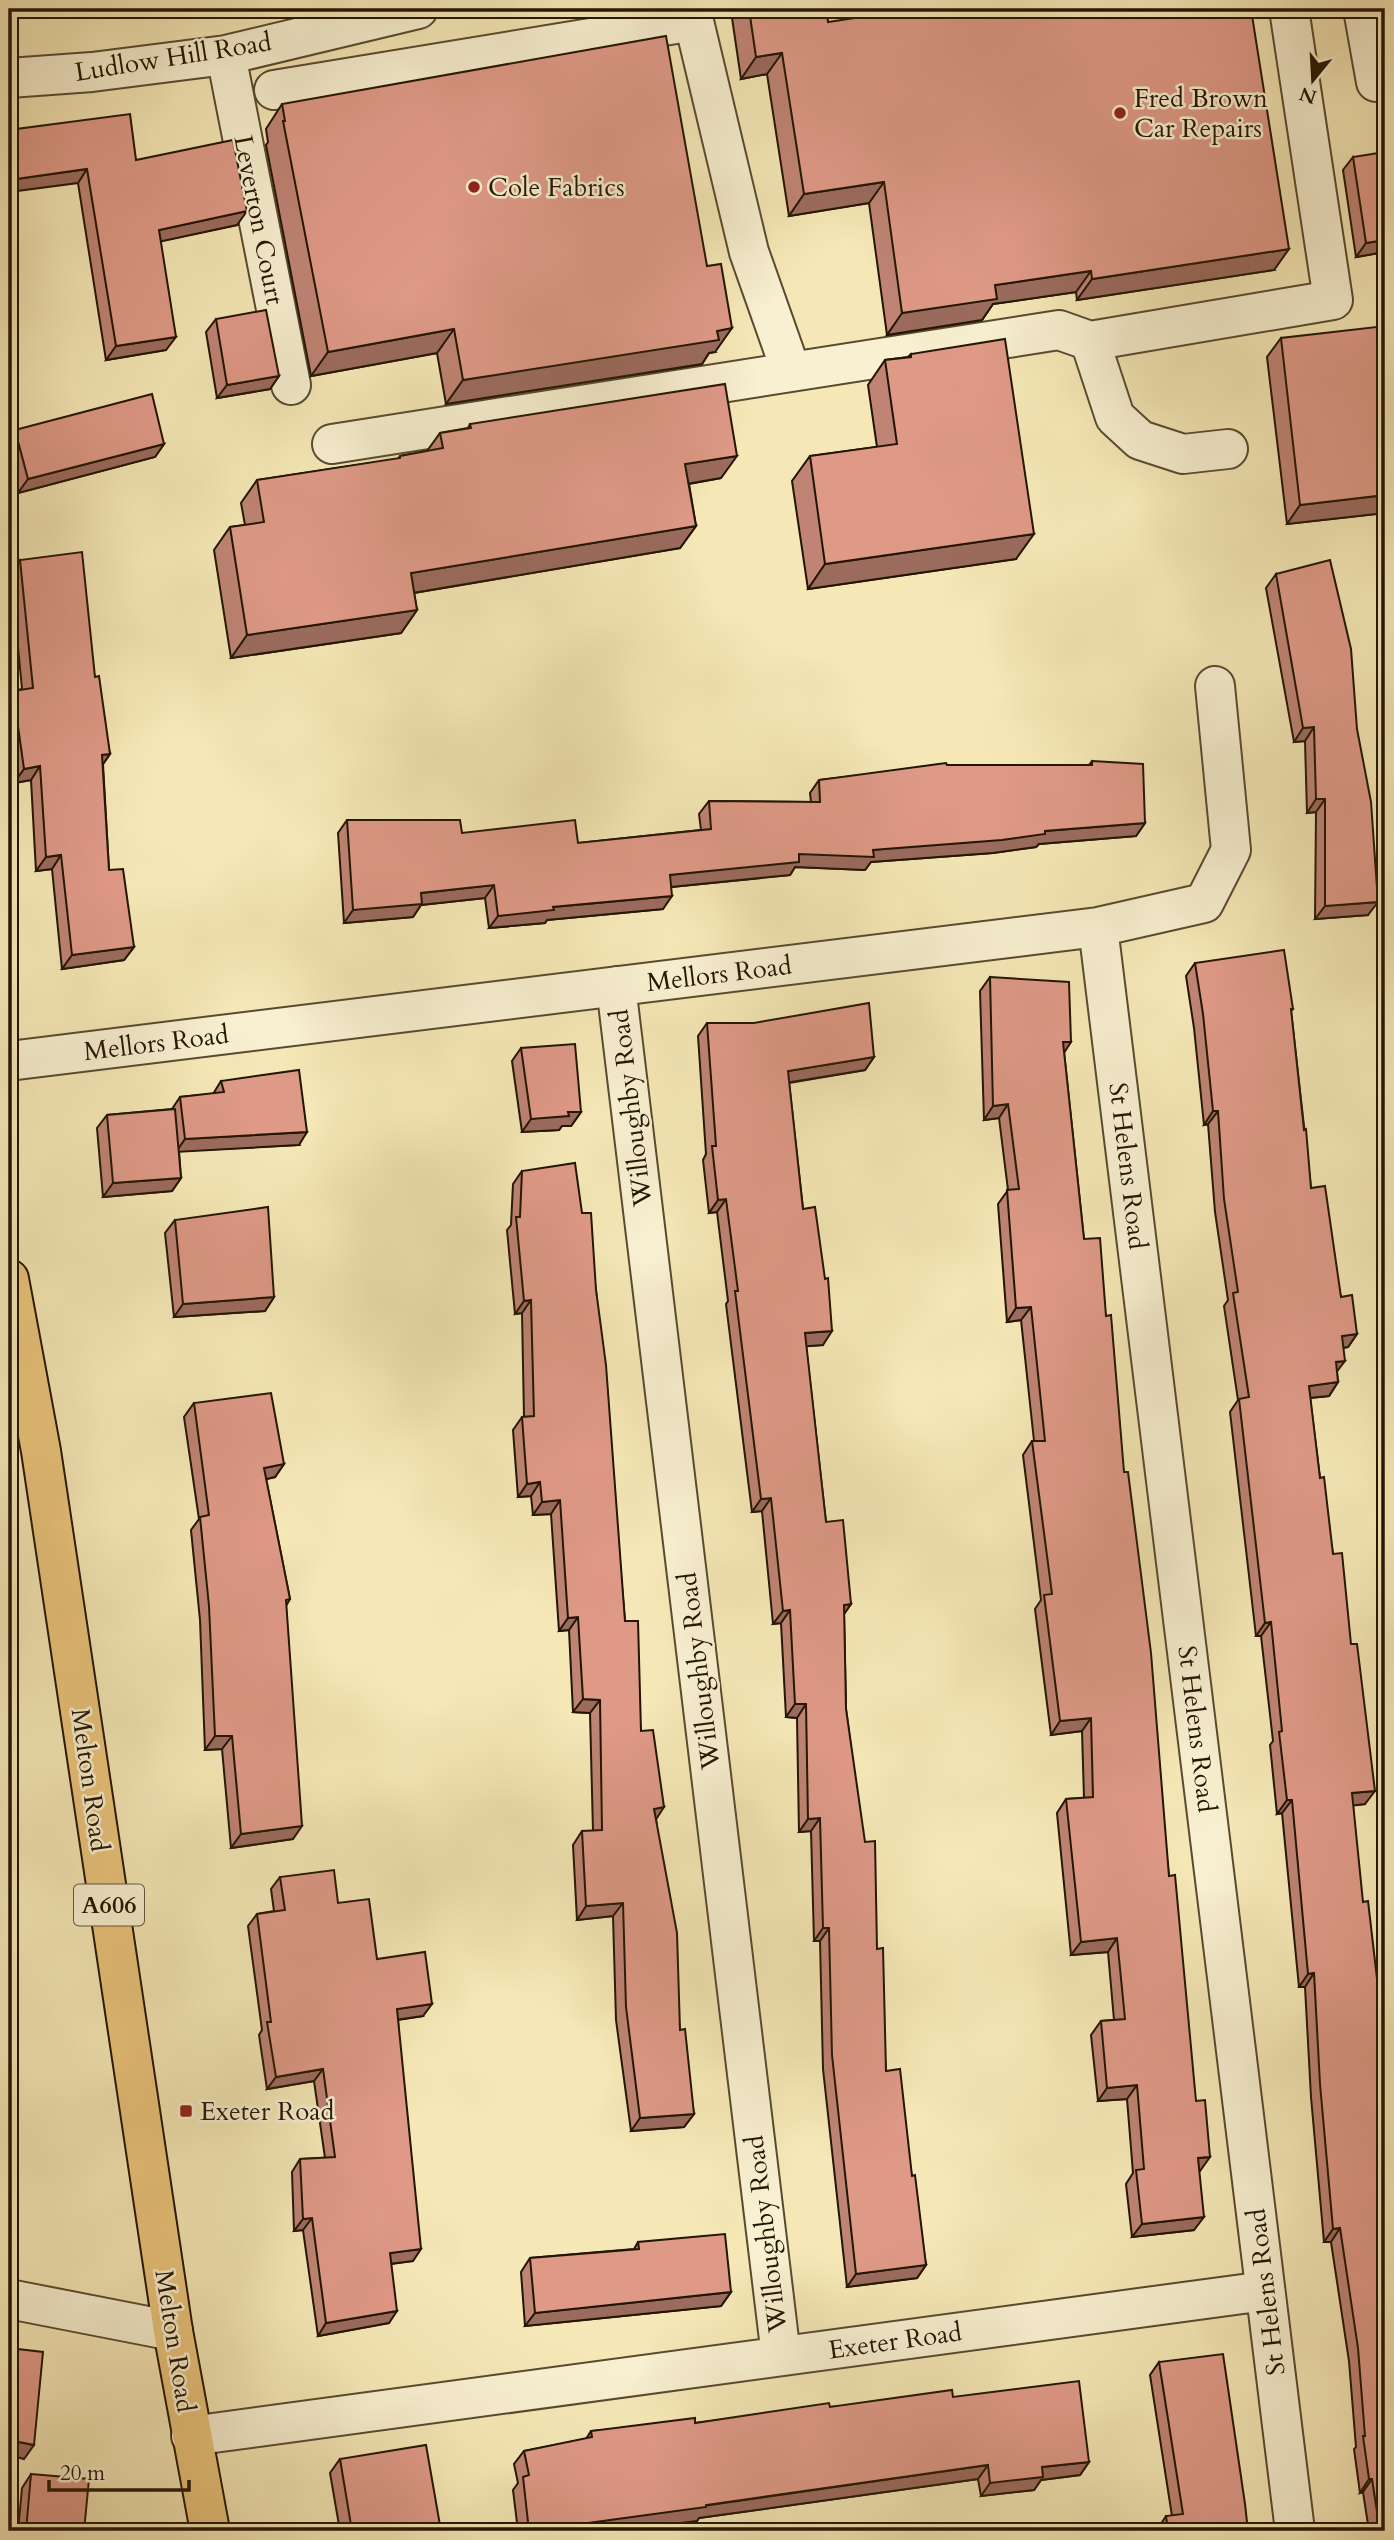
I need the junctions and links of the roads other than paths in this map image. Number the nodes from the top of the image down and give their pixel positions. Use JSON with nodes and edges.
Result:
{"nodes":[{"id":1,"x":1289,"y":9,"type":"edge"},
{"id":2,"x":1363,"y":9,"type":"edge"},
{"id":3,"x":405,"y":12,"type":"edge"},
{"id":4,"x":692,"y":15,"type":"edge"},
{"id":5,"x":226,"y":55,"type":"junction"},
{"id":6,"x":405,"y":68,"type":"junction"},
{"id":7,"x":9,"y":78,"type":"edge"},
{"id":8,"x":1377,"y":82,"type":"dead end"},
{"id":9,"x":274,"y":90,"type":"dead end"},
{"id":10,"x":1090,"y":341,"type":"junction"},
{"id":11,"x":791,"y":372,"type":"junction"},
{"id":12,"x":291,"y":385,"type":"dead end"},
{"id":13,"x":332,"y":444,"type":"dead end"},
{"id":14,"x":1228,"y":449,"type":"dead end"},
{"id":15,"x":1215,"y":685,"type":"dead end"},
{"id":16,"x":1098,"y":927,"type":"junction"},
{"id":17,"x":616,"y":986,"type":"junction"},
{"id":18,"x":9,"y":1061,"type":"edge"},
{"id":19,"x":9,"y":1279,"type":"edge"},
{"id":20,"x":1265,"y":2291,"type":"junction"},
{"id":21,"x":9,"y":2299,"type":"edge"},
{"id":22,"x":173,"y":2332,"type":"junction"},
{"id":23,"x":781,"y":2356,"type":"junction"},
{"id":24,"x":191,"y":2436,"type":"junction"},
{"id":25,"x":210,"y":2531,"type":"edge"},
{"id":26,"x":1295,"y":2531,"type":"edge"}],
"edges":[{"from":1,"to":10,"type":"street"},
{"from":2,"to":8,"type":"street"},
{"from":3,"to":5,"type":"street","name":"Ludlow Hill Road"},
{"from":3,"to":6,"type":"street"},
{"from":4,"to":6,"type":"street"},
{"from":4,"to":11,"type":"street"},
{"from":5,"to":7,"type":"street","name":"Ludlow Hill Road"},
{"from":5,"to":12,"type":"street","name":"Leverton Court"},
{"from":6,"to":9,"type":"street"},
{"from":10,"to":11,"type":"street"},
{"from":10,"to":14,"type":"street"},
{"from":11,"to":13,"type":"street"},
{"from":15,"to":16,"type":"street","name":"Mellors Road"},
{"from":16,"to":17,"type":"street","name":"Mellors Road"},
{"from":16,"to":20,"type":"street","name":"St Helens Road"},
{"from":17,"to":18,"type":"street","name":"Mellors Road"},
{"from":17,"to":23,"type":"street","name":"Willoughby Road"},
{"from":19,"to":22,"type":"main road","name":"Melton Road","number":"A606"},
{"from":20,"to":23,"type":"street","name":"Exeter Road"},
{"from":20,"to":26,"type":"street","name":"St Helens Road"},
{"from":21,"to":22,"type":"street"},
{"from":22,"to":24,"type":"main road","name":"Melton Road","number":"A606"},
{"from":23,"to":24,"type":"street","name":"Exeter Road"},
{"from":24,"to":25,"type":"main road","name":"Melton Road","number":"A606"}]}
